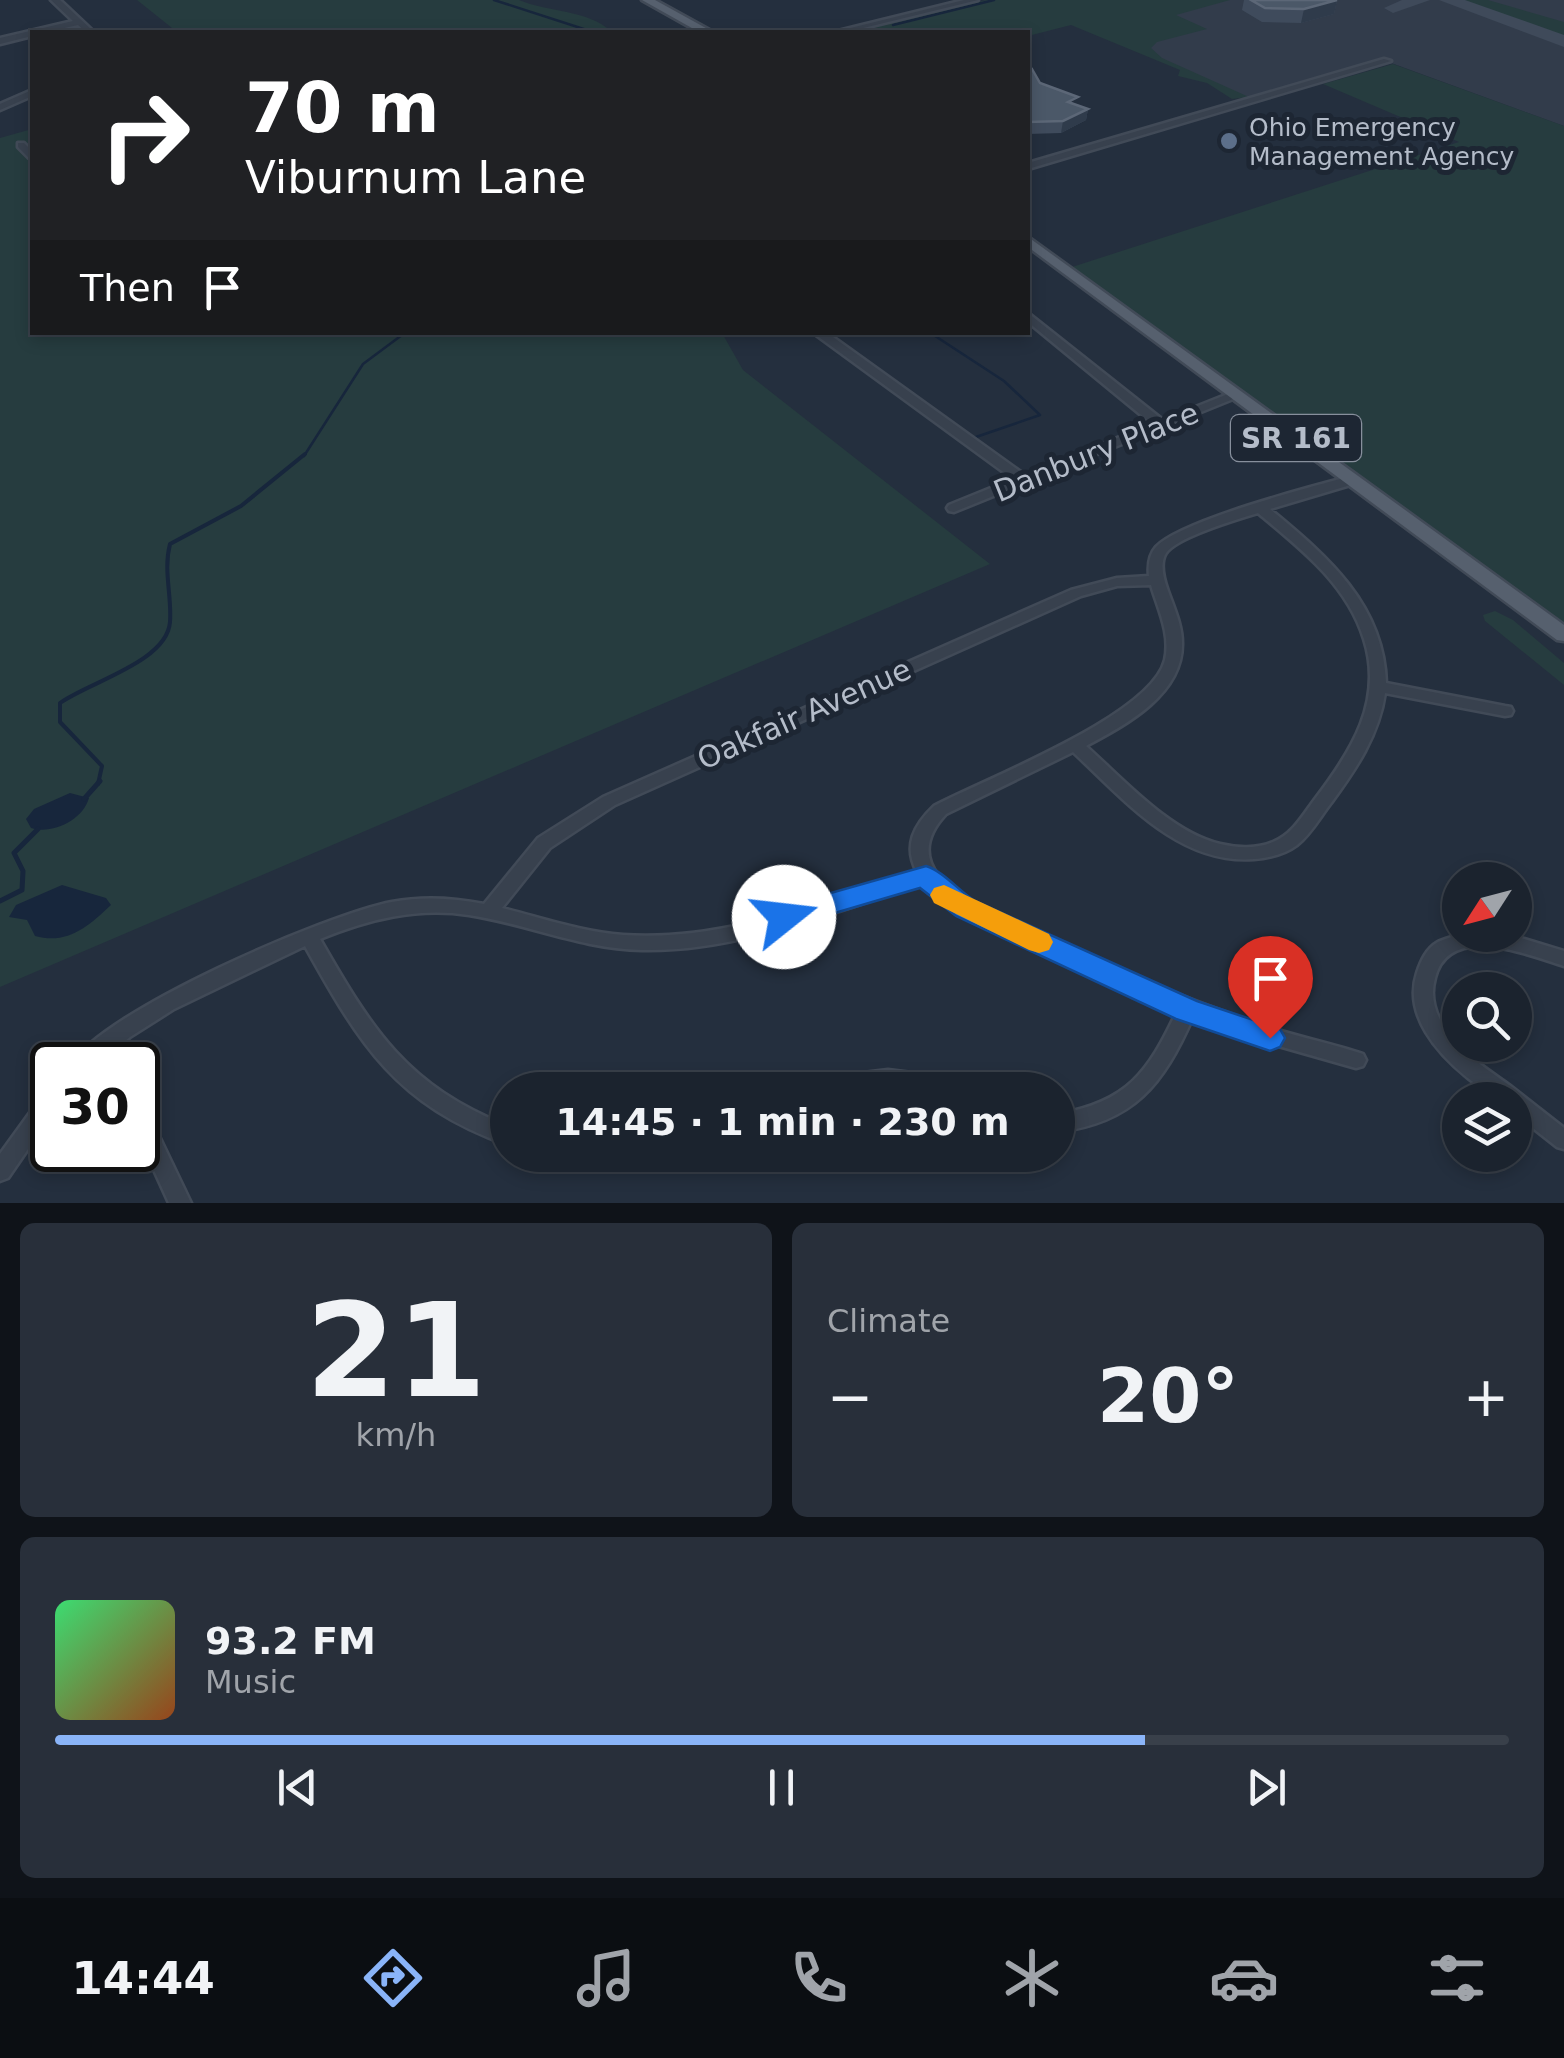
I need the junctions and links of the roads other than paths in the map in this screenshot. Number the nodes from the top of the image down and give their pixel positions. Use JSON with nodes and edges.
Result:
{"nodes":[{"id":1,"x":55,"y":0,"type":"edge"},
{"id":2,"x":974,"y":0,"type":"edge"},
{"id":3,"x":653,"y":1,"type":"edge"},
{"id":4,"x":80,"y":22,"type":"junction"},
{"id":5,"x":46,"y":30,"type":"edge"},
{"id":6,"x":88,"y":30,"type":"edge"},
{"id":7,"x":704,"y":30,"type":"edge"},
{"id":8,"x":846,"y":30,"type":"edge"},
{"id":9,"x":30,"y":34,"type":"edge"},
{"id":10,"x":0,"y":41,"type":"edge"},
{"id":11,"x":1387,"y":61,"type":"dead end"},
{"id":12,"x":30,"y":94,"type":"edge"},
{"id":13,"x":0,"y":107,"type":"edge"},
{"id":14,"x":1030,"y":165,"type":"edge"},
{"id":15,"x":1030,"y":242,"type":"edge"},
{"id":16,"x":1030,"y":320,"type":"edge"},
{"id":17,"x":822,"y":335,"type":"edge"},
{"id":18,"x":1237,"y":395,"type":"junction"},
{"id":19,"x":1161,"y":425,"type":"junction"},
{"id":20,"x":1023,"y":480,"type":"junction"},
{"id":21,"x":1352,"y":480,"type":"junction"},
{"id":22,"x":954,"y":508,"type":"dead end"},
{"id":23,"x":1262,"y":509,"type":"junction"},
{"id":24,"x":1157,"y":580,"type":"junction"},
{"id":25,"x":1564,"y":635,"type":"edge"},
{"id":26,"x":1378,"y":687,"type":"junction"},
{"id":27,"x":1504,"y":711,"type":"dead end"},
{"id":28,"x":1073,"y":743,"type":"junction"},
{"id":29,"x":926,"y":876,"type":"junction"},
{"id":30,"x":488,"y":912,"type":"junction"},
{"id":31,"x":309,"y":936,"type":"junction"},
{"id":32,"x":1564,"y":959,"type":"edge"},
{"id":33,"x":1187,"y":1010,"type":"junction"},
{"id":34,"x":108,"y":1042,"type":"edge"},
{"id":35,"x":1356,"y":1060,"type":"dead end"},
{"id":36,"x":1490,"y":1082,"type":"edge"},
{"id":37,"x":1532,"y":1115,"type":"edge"},
{"id":38,"x":1075,"y":1119,"type":"edge"},
{"id":39,"x":30,"y":1129,"type":"edge"},
{"id":40,"x":490,"y":1129,"type":"edge"},
{"id":41,"x":1564,"y":1140,"type":"edge"},
{"id":42,"x":160,"y":1160,"type":"edge"},
{"id":43,"x":0,"y":1171,"type":"edge"},
{"id":44,"x":180,"y":1203,"type":"edge"}],
"edges":[{"from":1,"to":4,"type":"street"},
{"from":2,"to":8,"type":"street"},
{"from":3,"to":7,"type":"main road"},
{"from":4,"to":5,"type":"street"},
{"from":4,"to":6,"type":"street"},
{"from":9,"to":10,"type":"street"},
{"from":11,"to":14,"type":"street"},
{"from":12,"to":13,"type":"street"},
{"from":15,"to":18,"type":"main road","number":"SR 161"},
{"from":16,"to":19,"type":"street"},
{"from":17,"to":20,"type":"street"},
{"from":18,"to":19,"type":"street","name":"Danbury Place"},
{"from":18,"to":21,"type":"main road","number":"SR 161"},
{"from":19,"to":20,"type":"street","name":"Danbury Place"},
{"from":20,"to":22,"type":"street","name":"Danbury Place"},
{"from":21,"to":23,"type":"street"},
{"from":21,"to":25,"type":"main road","number":"SR 161"},
{"from":23,"to":24,"type":"street"},
{"from":23,"to":26,"type":"street"},
{"from":24,"to":28,"type":"street"},
{"from":24,"to":30,"type":"street","name":"Oakfair Avenue"},
{"from":26,"to":27,"type":"street"},
{"from":26,"to":28,"type":"street"},
{"from":28,"to":29,"type":"street"},
{"from":29,"to":30,"type":"street"},
{"from":29,"to":33,"type":"street"},
{"from":30,"to":31,"type":"street"},
{"from":31,"to":34,"type":"street"},
{"from":31,"to":40,"type":"street"},
{"from":32,"to":36,"type":"street"},
{"from":33,"to":35,"type":"street"},
{"from":33,"to":38,"type":"street"},
{"from":37,"to":41,"type":"street"},
{"from":39,"to":43,"type":"street"},
{"from":42,"to":44,"type":"street"}]}
